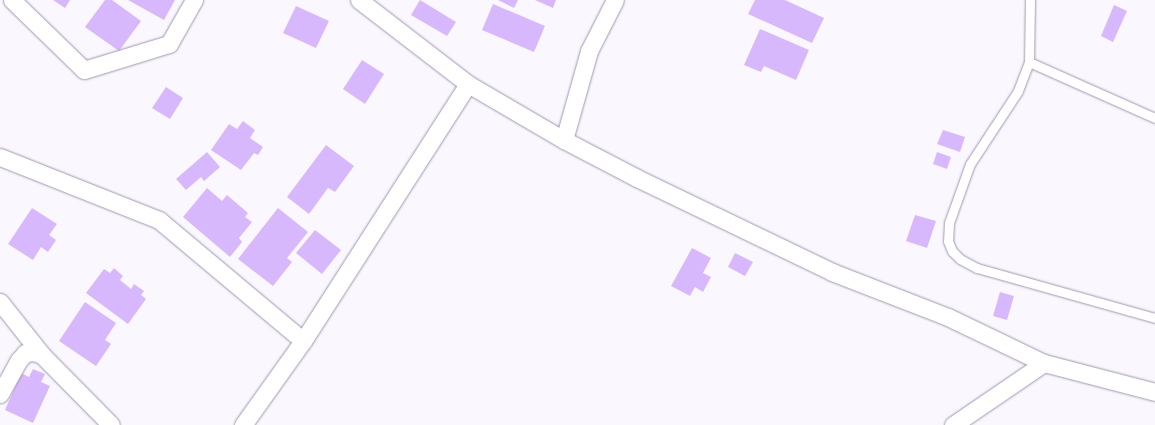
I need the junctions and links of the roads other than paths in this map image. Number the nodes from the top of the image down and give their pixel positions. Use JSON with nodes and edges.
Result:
{"nodes":[{"id":1,"x":12,"y":0,"type":"edge"},
{"id":2,"x":194,"y":0,"type":"edge"},
{"id":3,"x":359,"y":0,"type":"edge"},
{"id":4,"x":615,"y":0,"type":"edge"},
{"id":5,"x":1030,"y":0,"type":"edge"},
{"id":6,"x":1029,"y":62,"type":"junction"},
{"id":7,"x":468,"y":84,"type":"junction"},
{"id":8,"x":1155,"y":118,"type":"edge"},
{"id":9,"x":564,"y":140,"type":"junction"},
{"id":10,"x":0,"y":157,"type":"edge"},
{"id":11,"x":0,"y":302,"type":"edge"},
{"id":12,"x":1155,"y":318,"type":"edge"},
{"id":13,"x":303,"y":341,"type":"junction"},
{"id":14,"x":42,"y":355,"type":"junction"},
{"id":15,"x":1044,"y":363,"type":"junction"},
{"id":16,"x":1155,"y":392,"type":"edge"},
{"id":17,"x":0,"y":394,"type":"edge"},
{"id":18,"x":111,"y":425,"type":"edge"},
{"id":19,"x":243,"y":425,"type":"edge"},
{"id":20,"x":954,"y":425,"type":"edge"}],
"edges":[{"from":1,"to":2,"type":"street"},
{"from":3,"to":7,"type":"street"},
{"from":4,"to":9,"type":"street"},
{"from":5,"to":6,"type":"lane"},
{"from":6,"to":8,"type":"lane"},
{"from":6,"to":12,"type":"lane"},
{"from":7,"to":9,"type":"street"},
{"from":7,"to":13,"type":"street"},
{"from":9,"to":15,"type":"street"},
{"from":10,"to":13,"type":"street"},
{"from":11,"to":14,"type":"street"},
{"from":13,"to":19,"type":"street"},
{"from":14,"to":17,"type":"street"},
{"from":14,"to":18,"type":"street"},
{"from":15,"to":16,"type":"street"},
{"from":15,"to":20,"type":"street"}]}
